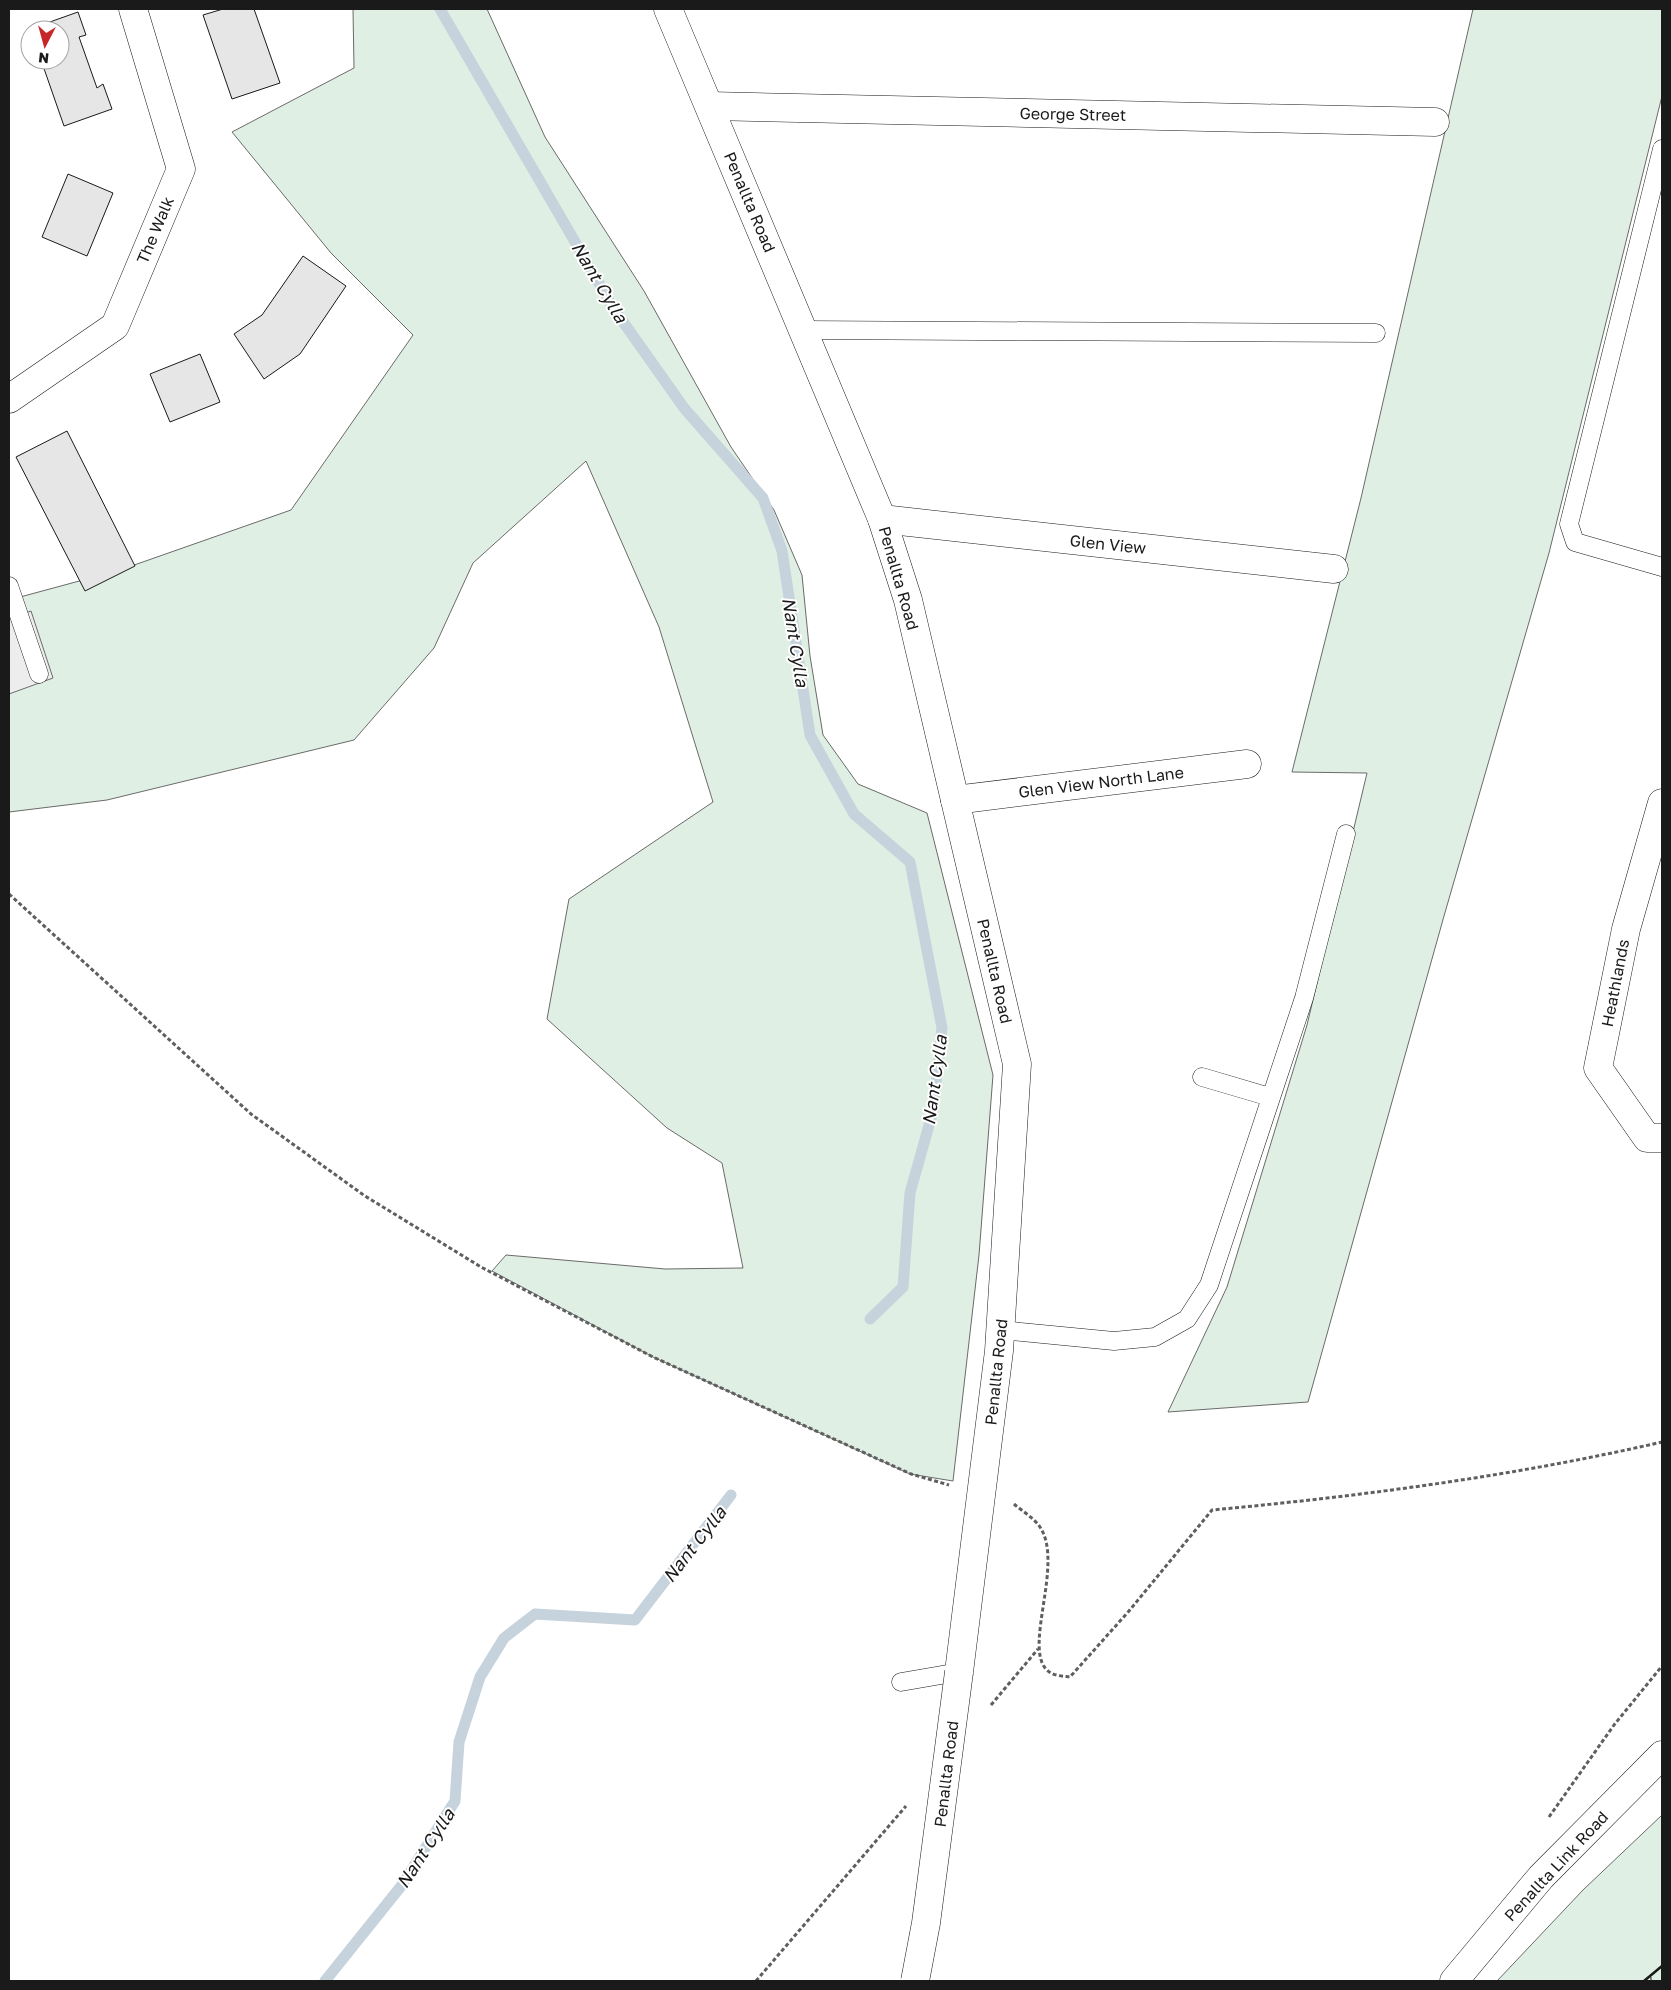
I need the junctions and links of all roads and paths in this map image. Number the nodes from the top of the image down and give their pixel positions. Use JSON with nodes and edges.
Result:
{"nodes":[{"id":1,"x":133,"y":9,"type":"edge"},
{"id":2,"x":668,"y":9,"type":"edge"},
{"id":3,"x":710,"y":106,"type":"junction"},
{"id":4,"x":1435,"y":122,"type":"dead end"},
{"id":5,"x":1662,"y":149,"type":"edge"},
{"id":6,"x":803,"y":330,"type":"junction"},
{"id":7,"x":1376,"y":333,"type":"dead end"},
{"id":8,"x":9,"y":399,"type":"edge"},
{"id":9,"x":882,"y":519,"type":"junction"},
{"id":10,"x":1662,"y":567,"type":"edge"},
{"id":11,"x":1334,"y":569,"type":"dead end"},
{"id":12,"x":9,"y":586,"type":"edge"},
{"id":13,"x":40,"y":674,"type":"dead end"},
{"id":14,"x":1247,"y":764,"type":"dead end"},
{"id":15,"x":955,"y":800,"type":"junction"},
{"id":16,"x":1662,"y":803,"type":"edge"},
{"id":17,"x":1346,"y":834,"type":"dead end"},
{"id":18,"x":9,"y":894,"type":"edge"},
{"id":19,"x":1202,"y":1077,"type":"dead end"},
{"id":20,"x":1270,"y":1097,"type":"junction"},
{"id":21,"x":1662,"y":1138,"type":"edge"},
{"id":22,"x":1001,"y":1330,"type":"junction"},
{"id":23,"x":1662,"y":1442,"type":"edge"},
{"id":24,"x":982,"y":1495,"type":"junction"},
{"id":25,"x":1038,"y":1648,"type":"junction"},
{"id":26,"x":1662,"y":1666,"type":"edge"},
{"id":27,"x":959,"y":1672,"type":"junction"},
{"id":28,"x":901,"y":1682,"type":"dead end"},
{"id":29,"x":989,"y":1708,"type":"dead end"},
{"id":30,"x":1662,"y":1755,"type":"edge"},
{"id":31,"x":908,"y":1804,"type":"dead end"},
{"id":32,"x":1547,"y":1821,"type":"dead end"},
{"id":33,"x":756,"y":1981,"type":"edge"},
{"id":34,"x":915,"y":1981,"type":"edge"},
{"id":35,"x":1454,"y":1981,"type":"edge"}],
"edges":[{"from":1,"to":8,"type":"street","name":"The Walk"},
{"from":2,"to":3,"type":"street","name":"Penallta Road"},
{"from":3,"to":4,"type":"street","name":"George Street"},
{"from":3,"to":6,"type":"street","name":"Penallta Road"},
{"from":5,"to":10,"type":"lane"},
{"from":6,"to":7,"type":"lane"},
{"from":6,"to":9,"type":"street","name":"Penallta Road"},
{"from":9,"to":11,"type":"street","name":"Glen View"},
{"from":9,"to":15,"type":"street","name":"Penallta Road"},
{"from":12,"to":13,"type":"lane"},
{"from":14,"to":15,"type":"street","name":"Glen View North Lane"},
{"from":15,"to":22,"type":"street","name":"Penallta Road"},
{"from":16,"to":21,"type":"street","name":"Heathlands"},
{"from":17,"to":20,"type":"lane"},
{"from":18,"to":24,"type":"path"},
{"from":19,"to":20,"type":"lane"},
{"from":20,"to":22,"type":"lane"},
{"from":22,"to":24,"type":"street","name":"Penallta Road"},
{"from":23,"to":25,"type":"path"},
{"from":24,"to":25,"type":"path"},
{"from":24,"to":27,"type":"street","name":"Penallta Road"},
{"from":25,"to":29,"type":"path"},
{"from":26,"to":32,"type":"path"},
{"from":27,"to":28,"type":"lane"},
{"from":27,"to":34,"type":"street","name":"Penallta Road","bridge":true},
{"from":30,"to":35,"type":"street","name":"Penallta Link Road"},
{"from":31,"to":33,"type":"path"}]}
